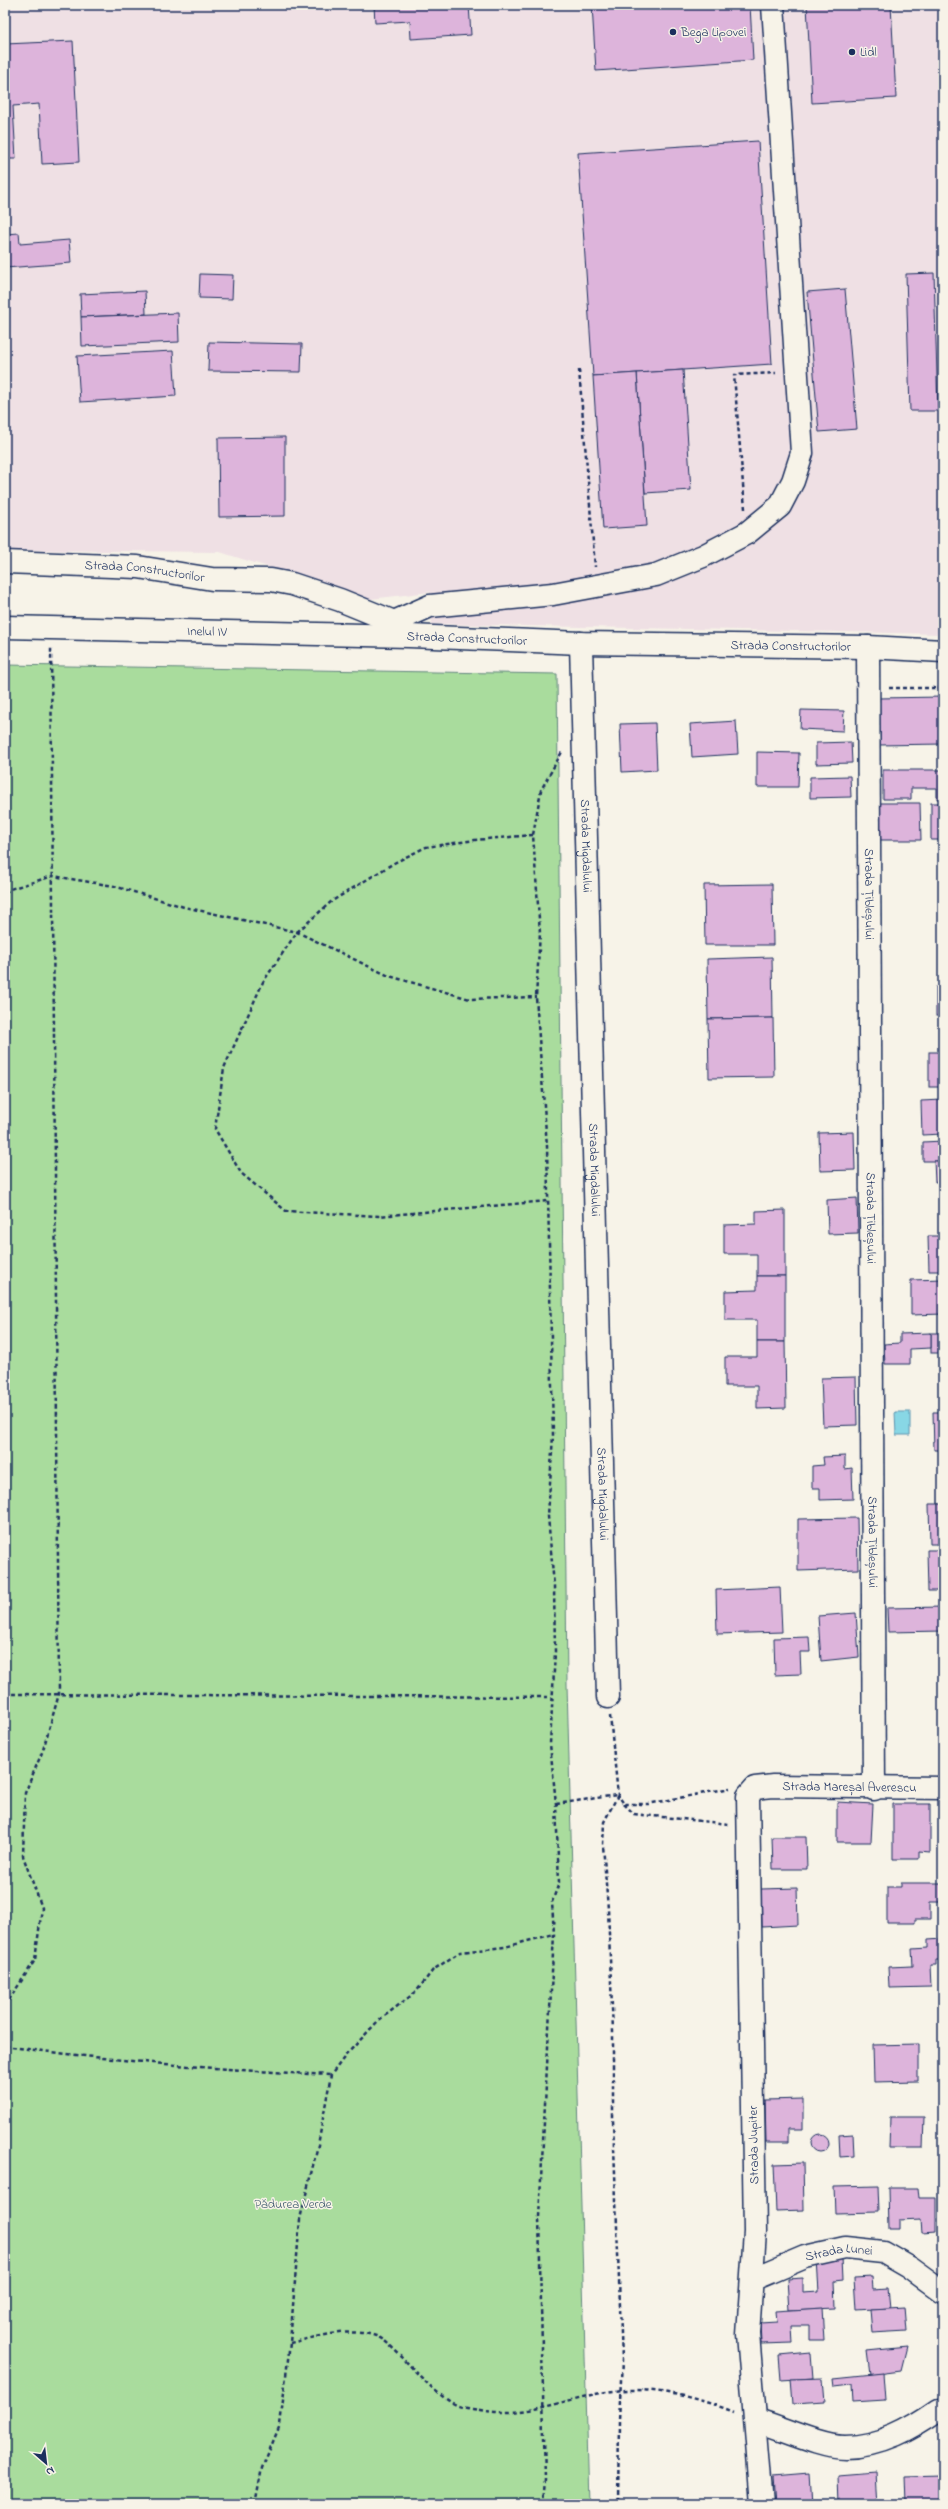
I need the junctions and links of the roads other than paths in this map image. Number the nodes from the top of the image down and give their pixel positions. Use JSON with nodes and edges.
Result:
{"nodes":[{"id":1,"x":773,"y":5,"type":"edge"},
{"id":2,"x":5,"y":562,"type":"edge"},
{"id":3,"x":5,"y":627,"type":"edge"},
{"id":4,"x":402,"y":629,"type":"junction"},
{"id":5,"x":581,"y":643,"type":"junction"},
{"id":6,"x":868,"y":647,"type":"junction"},
{"id":7,"x":943,"y":651,"type":"edge"},
{"id":8,"x":608,"y":1697,"type":"road end"},
{"id":9,"x":755,"y":1788,"type":"joint"},
{"id":10,"x":943,"y":1788,"type":"edge"},
{"id":11,"x":874,"y":1789,"type":"junction"},
{"id":12,"x":753,"y":2279,"type":"junction"},
{"id":13,"x":943,"y":2292,"type":"edge"},
{"id":14,"x":942,"y":2408,"type":"edge"},
{"id":15,"x":757,"y":2421,"type":"junction"},
{"id":16,"x":762,"y":2504,"type":"edge"}],
"edges":[{"from":1,"to":4,"type":"street"},
{"from":2,"to":4,"type":"street","name":"Strada Constructorilor"},
{"from":3,"to":4,"type":"street","name":"Inelul IV"},
{"from":4,"to":5,"type":"street","name":"Strada Constructorilor"},
{"from":5,"to":6,"type":"street","name":"Strada Constructorilor"},
{"from":5,"to":8,"type":"street","name":"Strada Migdalului"},
{"from":6,"to":7,"type":"street","name":"Strada Constructorilor"},
{"from":6,"to":11,"type":"street","name":"Strada Țibleșului"},
{"from":9,"to":11,"type":"street","name":"Strada Mareșal Averescu"},
{"from":9,"to":12,"type":"street","name":"Strada Jupiter"},
{"from":10,"to":11,"type":"street","name":"Strada Mareșal Averescu"},
{"from":12,"to":13,"type":"street","name":"Strada Lunei"},
{"from":12,"to":15,"type":"street","name":"Strada Jupiter"},
{"from":14,"to":15,"type":"street"},
{"from":15,"to":16,"type":"street","name":"Strada Jupiter"}]}
